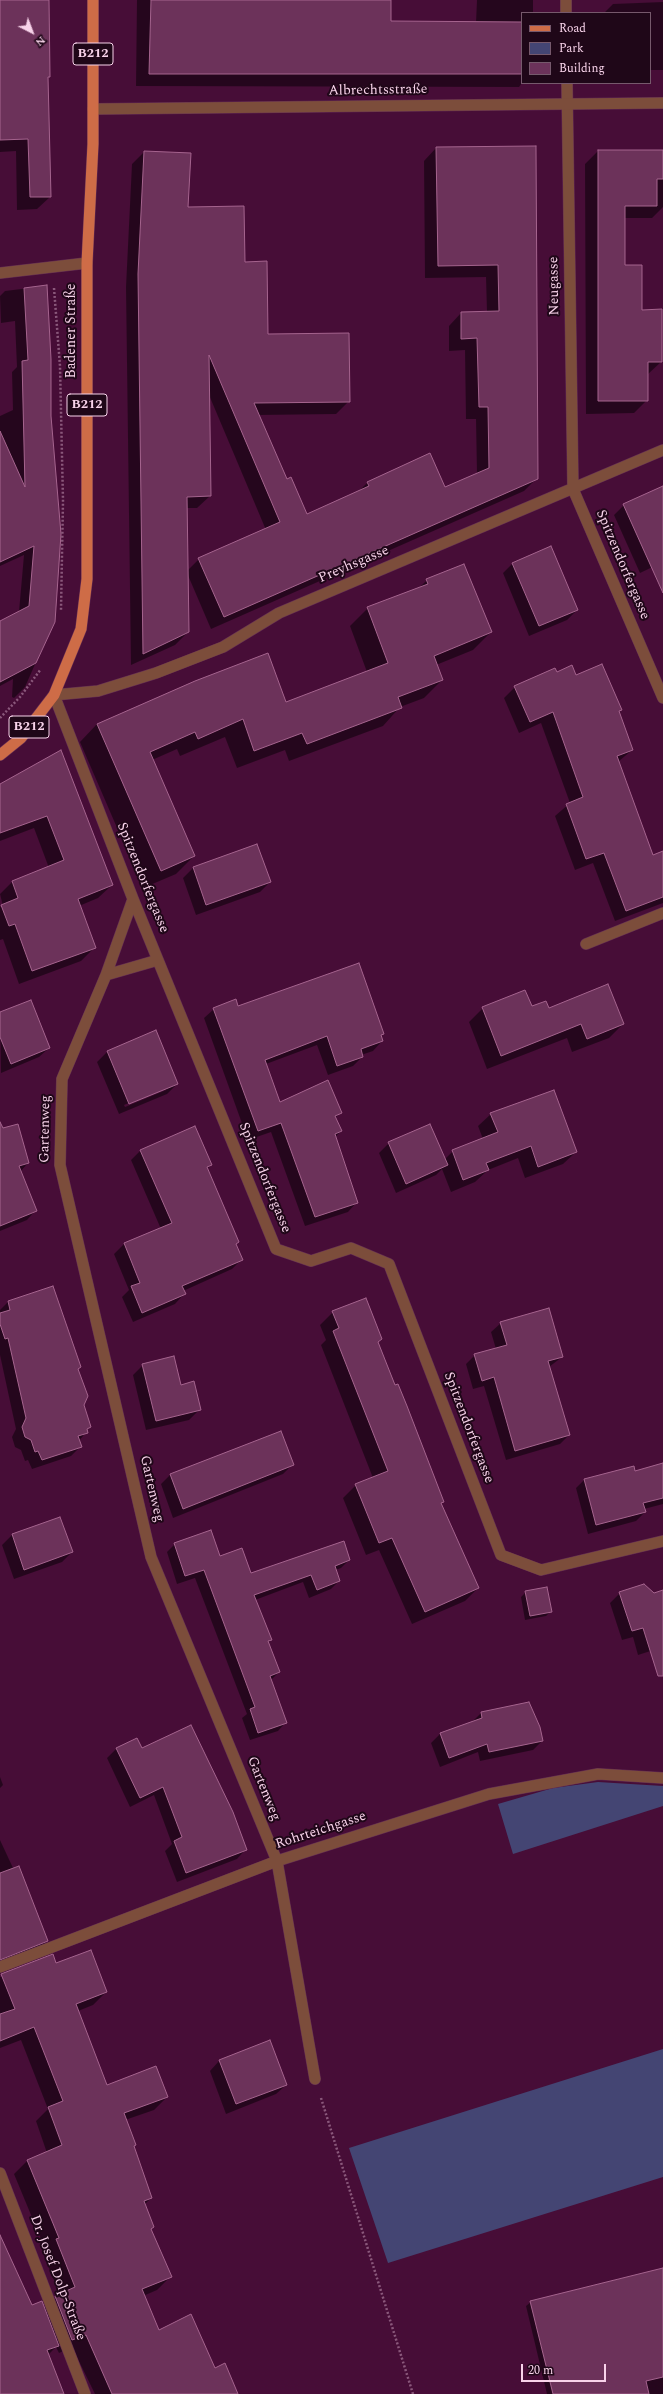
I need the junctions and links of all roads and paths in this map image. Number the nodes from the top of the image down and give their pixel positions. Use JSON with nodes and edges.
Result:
{"nodes":[{"id":1,"x":93,"y":0,"type":"edge"},
{"id":2,"x":566,"y":0,"type":"edge"},
{"id":3,"x":566,"y":12,"type":"edge"},
{"id":4,"x":567,"y":84,"type":"edge"},
{"id":5,"x":567,"y":103,"type":"junction"},
{"id":6,"x":663,"y":103,"type":"edge"},
{"id":7,"x":93,"y":109,"type":"junction"},
{"id":8,"x":87,"y":263,"type":"junction"},
{"id":9,"x":53,"y":267,"type":"junction"},
{"id":10,"x":0,"y":273,"type":"edge"},
{"id":11,"x":663,"y":450,"type":"edge"},
{"id":12,"x":573,"y":489,"type":"junction"},
{"id":13,"x":61,"y":611,"type":"dead end"},
{"id":14,"x":45,"y":662,"type":"dead end"},
{"id":15,"x":54,"y":696,"type":"junction"},
{"id":16,"x":663,"y":698,"type":"edge"},
{"id":17,"x":0,"y":718,"type":"edge"},
{"id":18,"x":0,"y":755,"type":"edge"},
{"id":19,"x":133,"y":899,"type":"junction"},
{"id":20,"x":663,"y":913,"type":"edge"},
{"id":21,"x":586,"y":944,"type":"dead end"},
{"id":22,"x":158,"y":960,"type":"junction"},
{"id":23,"x":106,"y":975,"type":"junction"},
{"id":24,"x":663,"y":1541,"type":"edge"},
{"id":25,"x":663,"y":1778,"type":"edge"},
{"id":26,"x":277,"y":1861,"type":"junction"},
{"id":27,"x":0,"y":1967,"type":"edge"},
{"id":28,"x":315,"y":2079,"type":"joint"},
{"id":29,"x":0,"y":2173,"type":"edge"},
{"id":30,"x":86,"y":2394,"type":"edge"},
{"id":31,"x":413,"y":2394,"type":"edge"}],
"edges":[{"from":1,"to":7,"type":"main road","name":"Badener Straße","number":"B212"},
{"from":2,"to":3,"type":"street"},
{"from":4,"to":5,"type":"street","name":"Neugasse"},
{"from":5,"to":6,"type":"street","name":"Albrechtsstraße"},
{"from":5,"to":7,"type":"street","name":"Albrechtsstraße"},
{"from":5,"to":12,"type":"street","name":"Neugasse"},
{"from":7,"to":8,"type":"main road","name":"Badener Straße","number":"B212"},
{"from":8,"to":9,"type":"street"},
{"from":8,"to":15,"type":"main road","name":"Badener Straße","number":"B212"},
{"from":9,"to":10,"type":"street"},
{"from":9,"to":13,"type":"path"},
{"from":11,"to":12,"type":"street","name":"Preyhsgasse"},
{"from":12,"to":15,"type":"street","name":"Preyhsgasse"},
{"from":12,"to":16,"type":"street","name":"Spitzendorfergasse"},
{"from":14,"to":17,"type":"path"},
{"from":15,"to":18,"type":"main road","name":"Badener Straße","number":"B212"},
{"from":15,"to":19,"type":"street","name":"Spitzendorfergasse"},
{"from":19,"to":22,"type":"street","name":"Spitzendorfergasse"},
{"from":19,"to":23,"type":"street","name":"Gartenweg"},
{"from":20,"to":21,"type":"street"},
{"from":22,"to":23,"type":"street"},
{"from":22,"to":24,"type":"street","name":"Spitzendorfergasse"},
{"from":23,"to":26,"type":"street","name":"Gartenweg"},
{"from":25,"to":26,"type":"street","name":"Rohrteichgasse"},
{"from":26,"to":27,"type":"street","name":"Rohrteichgasse"},
{"from":26,"to":28,"type":"street","name":"Gartenweg"},
{"from":28,"to":31,"type":"path"},
{"from":29,"to":30,"type":"street","name":"Dr. Josef Dolp-Straße"}]}
